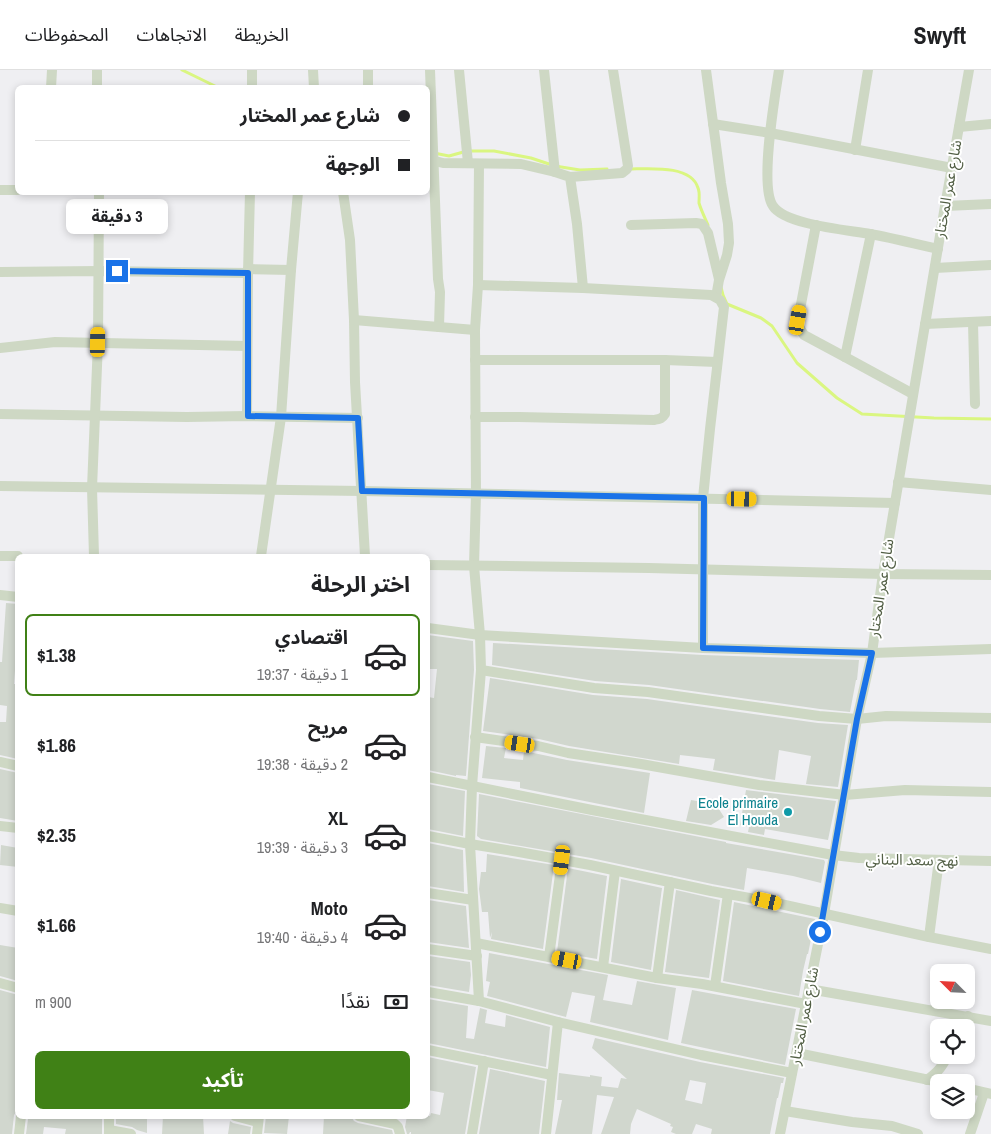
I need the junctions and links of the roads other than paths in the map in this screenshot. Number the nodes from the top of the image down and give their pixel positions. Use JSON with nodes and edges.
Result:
{"nodes":[{"id":1,"x":52,"y":70,"type":"edge"},
{"id":2,"x":97,"y":70,"type":"edge"},
{"id":3,"x":252,"y":70,"type":"edge"},
{"id":4,"x":313,"y":70,"type":"edge"},
{"id":5,"x":368,"y":70,"type":"edge"},
{"id":6,"x":430,"y":70,"type":"edge"},
{"id":7,"x":459,"y":70,"type":"edge"},
{"id":8,"x":544,"y":70,"type":"edge"},
{"id":9,"x":613,"y":70,"type":"edge"},
{"id":10,"x":706,"y":70,"type":"edge"},
{"id":11,"x":779,"y":70,"type":"edge"},
{"id":12,"x":868,"y":70,"type":"edge"},
{"id":13,"x":969,"y":70,"type":"edge"},
{"id":14,"x":51,"y":85,"type":"edge"},
{"id":15,"x":97,"y":85,"type":"edge"},
{"id":16,"x":252,"y":85,"type":"edge"},
{"id":17,"x":314,"y":85,"type":"edge"},
{"id":18,"x":368,"y":85,"type":"edge"},
{"id":19,"x":713,"y":124,"type":"junction"},
{"id":20,"x":991,"y":124,"type":"edge"},
{"id":21,"x":959,"y":127,"type":"junction"},
{"id":22,"x":770,"y":134,"type":"junction"},
{"id":23,"x":855,"y":150,"type":"junction"},
{"id":24,"x":430,"y":159,"type":"edge"},
{"id":25,"x":473,"y":164,"type":"junction"},
{"id":26,"x":952,"y":168,"type":"junction"},
{"id":27,"x":555,"y":172,"type":"junction"},
{"id":28,"x":570,"y":178,"type":"junction"},
{"id":29,"x":0,"y":190,"type":"edge"},
{"id":30,"x":15,"y":190,"type":"edge"},
{"id":31,"x":99,"y":195,"type":"edge"},
{"id":32,"x":250,"y":195,"type":"edge"},
{"id":33,"x":298,"y":195,"type":"edge"},
{"id":34,"x":343,"y":195,"type":"edge"},
{"id":35,"x":991,"y":204,"type":"edge"},
{"id":36,"x":944,"y":206,"type":"junction"},
{"id":37,"x":631,"y":225,"type":"dead end"},
{"id":38,"x":816,"y":225,"type":"junction"},
{"id":39,"x":871,"y":234,"type":"junction"},
{"id":40,"x":938,"y":249,"type":"junction"},
{"id":41,"x":991,"y":266,"type":"edge"},
{"id":42,"x":935,"y":268,"type":"junction"},
{"id":43,"x":291,"y":270,"type":"junction"},
{"id":44,"x":98,"y":271,"type":"junction"},
{"id":45,"x":248,"y":271,"type":"junction"},
{"id":46,"x":0,"y":272,"type":"edge"},
{"id":47,"x":719,"y":280,"type":"junction"},
{"id":48,"x":478,"y":285,"type":"junction"},
{"id":49,"x":583,"y":288,"type":"junction"},
{"id":50,"x":716,"y":297,"type":"junction"},
{"id":51,"x":354,"y":320,"type":"junction"},
{"id":52,"x":991,"y":321,"type":"edge"},
{"id":53,"x":973,"y":322,"type":"junction"},
{"id":54,"x":925,"y":324,"type":"junction"},
{"id":55,"x":438,"y":327,"type":"junction"},
{"id":56,"x":474,"y":330,"type":"junction"},
{"id":57,"x":98,"y":342,"type":"junction"},
{"id":58,"x":247,"y":346,"type":"junction"},
{"id":59,"x":0,"y":348,"type":"edge"},
{"id":60,"x":845,"y":356,"type":"junction"},
{"id":61,"x":475,"y":360,"type":"junction"},
{"id":62,"x":664,"y":360,"type":"junction"},
{"id":63,"x":717,"y":362,"type":"junction"},
{"id":64,"x":913,"y":394,"type":"junction"},
{"id":65,"x":975,"y":404,"type":"dead end"},
{"id":66,"x":0,"y":414,"type":"edge"},
{"id":67,"x":95,"y":415,"type":"junction"},
{"id":68,"x":248,"y":416,"type":"junction"},
{"id":69,"x":281,"y":416,"type":"junction"},
{"id":70,"x":474,"y":417,"type":"junction"},
{"id":71,"x":358,"y":418,"type":"junction"},
{"id":72,"x":898,"y":482,"type":"junction"},
{"id":73,"x":0,"y":486,"type":"edge"},
{"id":74,"x":92,"y":488,"type":"junction"},
{"id":75,"x":271,"y":490,"type":"junction"},
{"id":76,"x":991,"y":490,"type":"edge"},
{"id":77,"x":362,"y":491,"type":"junction"},
{"id":78,"x":476,"y":494,"type":"junction"},
{"id":79,"x":704,"y":498,"type":"junction"},
{"id":80,"x":895,"y":503,"type":"junction"},
{"id":81,"x":94,"y":554,"type":"edge"},
{"id":82,"x":261,"y":554,"type":"edge"},
{"id":83,"x":365,"y":554,"type":"edge"},
{"id":84,"x":0,"y":556,"type":"edge"},
{"id":85,"x":15,"y":556,"type":"edge"},
{"id":86,"x":430,"y":565,"type":"edge"},
{"id":87,"x":474,"y":566,"type":"junction"},
{"id":88,"x":702,"y":570,"type":"junction"},
{"id":89,"x":883,"y":574,"type":"junction"},
{"id":90,"x":991,"y":575,"type":"edge"},
{"id":91,"x":0,"y":595,"type":"edge"},
{"id":92,"x":15,"y":597,"type":"edge"},
{"id":93,"x":430,"y":628,"type":"edge"},
{"id":94,"x":480,"y":635,"type":"junction"},
{"id":95,"x":703,"y":648,"type":"junction"},
{"id":96,"x":991,"y":649,"type":"edge"},
{"id":97,"x":872,"y":653,"type":"junction"},
{"id":98,"x":481,"y":670,"type":"junction"},
{"id":99,"x":991,"y":718,"type":"edge"},
{"id":100,"x":857,"y":719,"type":"junction"},
{"id":101,"x":476,"y":738,"type":"junction"},
{"id":102,"x":0,"y":762,"type":"edge"},
{"id":103,"x":15,"y":765,"type":"edge"},
{"id":104,"x":430,"y":777,"type":"edge"},
{"id":105,"x":472,"y":786,"type":"junction"},
{"id":106,"x":991,"y":792,"type":"edge"},
{"id":107,"x":845,"y":795,"type":"junction"},
{"id":108,"x":0,"y":826,"type":"edge"},
{"id":109,"x":15,"y":828,"type":"edge"},
{"id":110,"x":430,"y":836,"type":"edge"},
{"id":111,"x":470,"y":844,"type":"junction"},
{"id":112,"x":833,"y":855,"type":"junction"},
{"id":113,"x":562,"y":860,"type":"junction"},
{"id":114,"x":939,"y":860,"type":"junction"},
{"id":115,"x":991,"y":862,"type":"edge"},
{"id":116,"x":615,"y":871,"type":"junction"},
{"id":117,"x":670,"y":882,"type":"junction"},
{"id":118,"x":430,"y":893,"type":"edge"},
{"id":119,"x":728,"y":894,"type":"junction"},
{"id":120,"x":473,"y":900,"type":"junction"},
{"id":121,"x":0,"y":908,"type":"edge"},
{"id":122,"x":15,"y":910,"type":"edge"},
{"id":123,"x":824,"y":914,"type":"junction"},
{"id":124,"x":929,"y":937,"type":"junction"},
{"id":125,"x":476,"y":943,"type":"junction"},
{"id":126,"x":430,"y":949,"type":"edge"},
{"id":127,"x":991,"y":949,"type":"edge"},
{"id":128,"x":477,"y":956,"type":"junction"},
{"id":129,"x":549,"y":957,"type":"junction"},
{"id":130,"x":603,"y":968,"type":"junction"},
{"id":131,"x":657,"y":978,"type":"junction"},
{"id":132,"x":0,"y":983,"type":"edge"},
{"id":133,"x":714,"y":986,"type":"junction"},
{"id":134,"x":15,"y":987,"type":"edge"},
{"id":135,"x":810,"y":989,"type":"junction"},
{"id":136,"x":430,"y":992,"type":"edge"},
{"id":137,"x":478,"y":1001,"type":"junction"},
{"id":138,"x":806,"y":1004,"type":"junction"},
{"id":139,"x":968,"y":1016,"type":"junction"},
{"id":140,"x":966,"y":1019,"type":"edge"},
{"id":141,"x":991,"y":1021,"type":"edge"},
{"id":142,"x":558,"y":1022,"type":"junction"},
{"id":143,"x":430,"y":1050,"type":"edge"},
{"id":144,"x":797,"y":1053,"type":"junction"},
{"id":145,"x":484,"y":1061,"type":"junction"},
{"id":146,"x":944,"y":1064,"type":"edge"},
{"id":147,"x":792,"y":1073,"type":"junction"},
{"id":148,"x":552,"y":1075,"type":"junction"},
{"id":149,"x":927,"y":1080,"type":"junction"},
{"id":150,"x":930,"y":1080,"type":"edge"},
{"id":151,"x":975,"y":1090,"type":"edge"},
{"id":152,"x":988,"y":1093,"type":"edge"},
{"id":153,"x":785,"y":1111,"type":"junction"},
{"id":154,"x":22,"y":1119,"type":"edge"},
{"id":155,"x":110,"y":1119,"type":"edge"},
{"id":156,"x":258,"y":1119,"type":"edge"},
{"id":157,"x":372,"y":1119,"type":"edge"},
{"id":158,"x":109,"y":1132,"type":"edge"},
{"id":159,"x":19,"y":1134,"type":"edge"},
{"id":160,"x":131,"y":1134,"type":"edge"},
{"id":161,"x":257,"y":1134,"type":"edge"},
{"id":162,"x":400,"y":1134,"type":"edge"},
{"id":163,"x":472,"y":1134,"type":"edge"},
{"id":164,"x":546,"y":1134,"type":"edge"},
{"id":165,"x":780,"y":1134,"type":"edge"},
{"id":166,"x":918,"y":1134,"type":"edge"},
{"id":167,"x":970,"y":1134,"type":"edge"}],
"edges":[{"from":1,"to":14,"type":"street"},
{"from":2,"to":15,"type":"street"},
{"from":3,"to":16,"type":"street"},
{"from":4,"to":17,"type":"street"},
{"from":5,"to":18,"type":"street"},
{"from":6,"to":24,"type":"street"},
{"from":7,"to":25,"type":"street"},
{"from":8,"to":27,"type":"street"},
{"from":9,"to":28,"type":"street"},
{"from":10,"to":19,"type":"street"},
{"from":11,"to":22,"type":"street"},
{"from":12,"to":23,"type":"street"},
{"from":13,"to":21,"type":"street","name":"شارع عمر المختار"},
{"from":19,"to":22,"type":"street"},
{"from":19,"to":47,"type":"street"},
{"from":20,"to":21,"type":"street"},
{"from":21,"to":26,"type":"street","name":"شارع عمر المختار"},
{"from":22,"to":23,"type":"street"},
{"from":22,"to":38,"type":"street"},
{"from":23,"to":26,"type":"street"},
{"from":24,"to":25,"type":"street"},
{"from":24,"to":55,"type":"street"},
{"from":25,"to":27,"type":"street"},
{"from":25,"to":48,"type":"street"},
{"from":26,"to":36,"type":"street","name":"شارع عمر المختار"},
{"from":27,"to":28,"type":"street"},
{"from":28,"to":49,"type":"street"},
{"from":29,"to":30,"type":"street"},
{"from":31,"to":44,"type":"street"},
{"from":32,"to":45,"type":"street"},
{"from":33,"to":43,"type":"street"},
{"from":34,"to":51,"type":"street"},
{"from":35,"to":36,"type":"street"},
{"from":36,"to":40,"type":"street","name":"شارع عمر المختار"},
{"from":37,"to":47,"type":"street"},
{"from":38,"to":39,"type":"street"},
{"from":38,"to":60,"type":"street"},
{"from":39,"to":40,"type":"street"},
{"from":39,"to":60,"type":"street"},
{"from":40,"to":42,"type":"street","name":"شارع عمر المختار"},
{"from":41,"to":42,"type":"street"},
{"from":42,"to":54,"type":"street","name":"شارع عمر المختار"},
{"from":43,"to":45,"type":"street"},
{"from":43,"to":69,"type":"street"},
{"from":44,"to":45,"type":"street"},
{"from":44,"to":46,"type":"street"},
{"from":44,"to":57,"type":"street"},
{"from":45,"to":58,"type":"street"},
{"from":47,"to":50,"type":"street"},
{"from":48,"to":49,"type":"street"},
{"from":48,"to":56,"type":"street"},
{"from":49,"to":50,"type":"street"},
{"from":50,"to":63,"type":"street"},
{"from":51,"to":55,"type":"street"},
{"from":51,"to":71,"type":"street"},
{"from":52,"to":53,"type":"street"},
{"from":53,"to":54,"type":"street"},
{"from":53,"to":65,"type":"street"},
{"from":54,"to":64,"type":"street","name":"شارع عمر المختار"},
{"from":55,"to":56,"type":"street"},
{"from":56,"to":61,"type":"street"},
{"from":57,"to":58,"type":"street"},
{"from":57,"to":59,"type":"street"},
{"from":57,"to":67,"type":"street"},
{"from":58,"to":68,"type":"street"},
{"from":60,"to":64,"type":"street"},
{"from":61,"to":62,"type":"street"},
{"from":61,"to":70,"type":"street"},
{"from":62,"to":63,"type":"street"},
{"from":62,"to":70,"type":"street"},
{"from":63,"to":79,"type":"street"},
{"from":64,"to":72,"type":"street","name":"شارع عمر المختار"},
{"from":66,"to":67,"type":"street"},
{"from":67,"to":68,"type":"street"},
{"from":67,"to":74,"type":"street"},
{"from":68,"to":69,"type":"street"},
{"from":69,"to":71,"type":"street"},
{"from":69,"to":75,"type":"street"},
{"from":70,"to":78,"type":"street"},
{"from":71,"to":77,"type":"street"},
{"from":72,"to":76,"type":"street"},
{"from":72,"to":80,"type":"street","name":"شارع عمر المختار"},
{"from":73,"to":74,"type":"street"},
{"from":74,"to":75,"type":"street"},
{"from":74,"to":81,"type":"street"},
{"from":75,"to":77,"type":"street"},
{"from":75,"to":82,"type":"street"},
{"from":77,"to":78,"type":"street"},
{"from":77,"to":83,"type":"street"},
{"from":78,"to":79,"type":"street"},
{"from":78,"to":87,"type":"street"},
{"from":79,"to":80,"type":"street"},
{"from":79,"to":88,"type":"street"},
{"from":80,"to":89,"type":"street","name":"شارع عمر المختار"},
{"from":84,"to":85,"type":"street"},
{"from":86,"to":87,"type":"street"},
{"from":87,"to":88,"type":"street"},
{"from":87,"to":94,"type":"street"},
{"from":88,"to":89,"type":"street"},
{"from":88,"to":95,"type":"street"},
{"from":89,"to":90,"type":"street"},
{"from":89,"to":97,"type":"street","name":"شارع عمر المختار"},
{"from":91,"to":92,"type":"street"},
{"from":93,"to":94,"type":"street"},
{"from":94,"to":95,"type":"street"},
{"from":94,"to":98,"type":"street"},
{"from":95,"to":97,"type":"street"},
{"from":96,"to":97,"type":"street"},
{"from":97,"to":100,"type":"street","name":"شارع عمر المختار"},
{"from":98,"to":100,"type":"street"},
{"from":98,"to":101,"type":"street"},
{"from":99,"to":100,"type":"street"},
{"from":100,"to":107,"type":"street","name":"شارع عمر المختار"},
{"from":101,"to":105,"type":"street"},
{"from":101,"to":107,"type":"street"},
{"from":102,"to":103,"type":"street"},
{"from":104,"to":105,"type":"street","name":"نهج سعد البناني"},
{"from":105,"to":111,"type":"street"},
{"from":105,"to":112,"type":"street","name":"نهج سعد البناني"},
{"from":106,"to":107,"type":"street"},
{"from":107,"to":112,"type":"street","name":"شارع عمر المختار"},
{"from":108,"to":109,"type":"street"},
{"from":110,"to":111,"type":"street"},
{"from":111,"to":113,"type":"street"},
{"from":111,"to":120,"type":"street"},
{"from":112,"to":114,"type":"street","name":"نهج سعد البناني"},
{"from":112,"to":123,"type":"street","name":"شارع عمر المختار"},
{"from":113,"to":116,"type":"street"},
{"from":113,"to":129,"type":"street"},
{"from":114,"to":115,"type":"street","name":"نهج سعد البناني"},
{"from":114,"to":124,"type":"street"},
{"from":116,"to":117,"type":"street"},
{"from":116,"to":130,"type":"street"},
{"from":117,"to":119,"type":"street"},
{"from":117,"to":131,"type":"street"},
{"from":118,"to":120,"type":"street"},
{"from":119,"to":123,"type":"street"},
{"from":119,"to":133,"type":"street"},
{"from":120,"to":125,"type":"street"},
{"from":121,"to":122,"type":"street"},
{"from":123,"to":124,"type":"street"},
{"from":123,"to":135,"type":"street","name":"شارع عمر المختار"},
{"from":124,"to":127,"type":"street"},
{"from":125,"to":128,"type":"street"},
{"from":125,"to":129,"type":"street"},
{"from":126,"to":128,"type":"street"},
{"from":128,"to":137,"type":"street"},
{"from":129,"to":130,"type":"street"},
{"from":130,"to":131,"type":"street"},
{"from":131,"to":133,"type":"street"},
{"from":132,"to":134,"type":"street"},
{"from":133,"to":138,"type":"street"},
{"from":135,"to":138,"type":"street","name":"شارع عمر المختار"},
{"from":135,"to":139,"type":"street"},
{"from":136,"to":137,"type":"street"},
{"from":137,"to":142,"type":"street"},
{"from":138,"to":144,"type":"street","name":"شارع عمر المختار"},
{"from":139,"to":140,"type":"street"},
{"from":139,"to":141,"type":"street"},
{"from":142,"to":147,"type":"street"},
{"from":142,"to":148,"type":"street"},
{"from":143,"to":145,"type":"street"},
{"from":144,"to":147,"type":"street","name":"شارع عمر المختار"},
{"from":144,"to":149,"type":"street"},
{"from":145,"to":148,"type":"street"},
{"from":145,"to":163,"type":"street"},
{"from":146,"to":149,"type":"street"},
{"from":147,"to":153,"type":"street","name":"شارع عمر المختار"},
{"from":148,"to":164,"type":"street"},
{"from":149,"to":150,"type":"street"},
{"from":151,"to":152,"type":"street"},
{"from":152,"to":167,"type":"street"},
{"from":153,"to":165,"type":"street","name":"شارع عمر المختار"},
{"from":153,"to":166,"type":"street"},
{"from":154,"to":159,"type":"street"},
{"from":155,"to":158,"type":"street"},
{"from":156,"to":161,"type":"street"},
{"from":157,"to":162,"type":"street"},
{"from":158,"to":160,"type":"street"}]}
